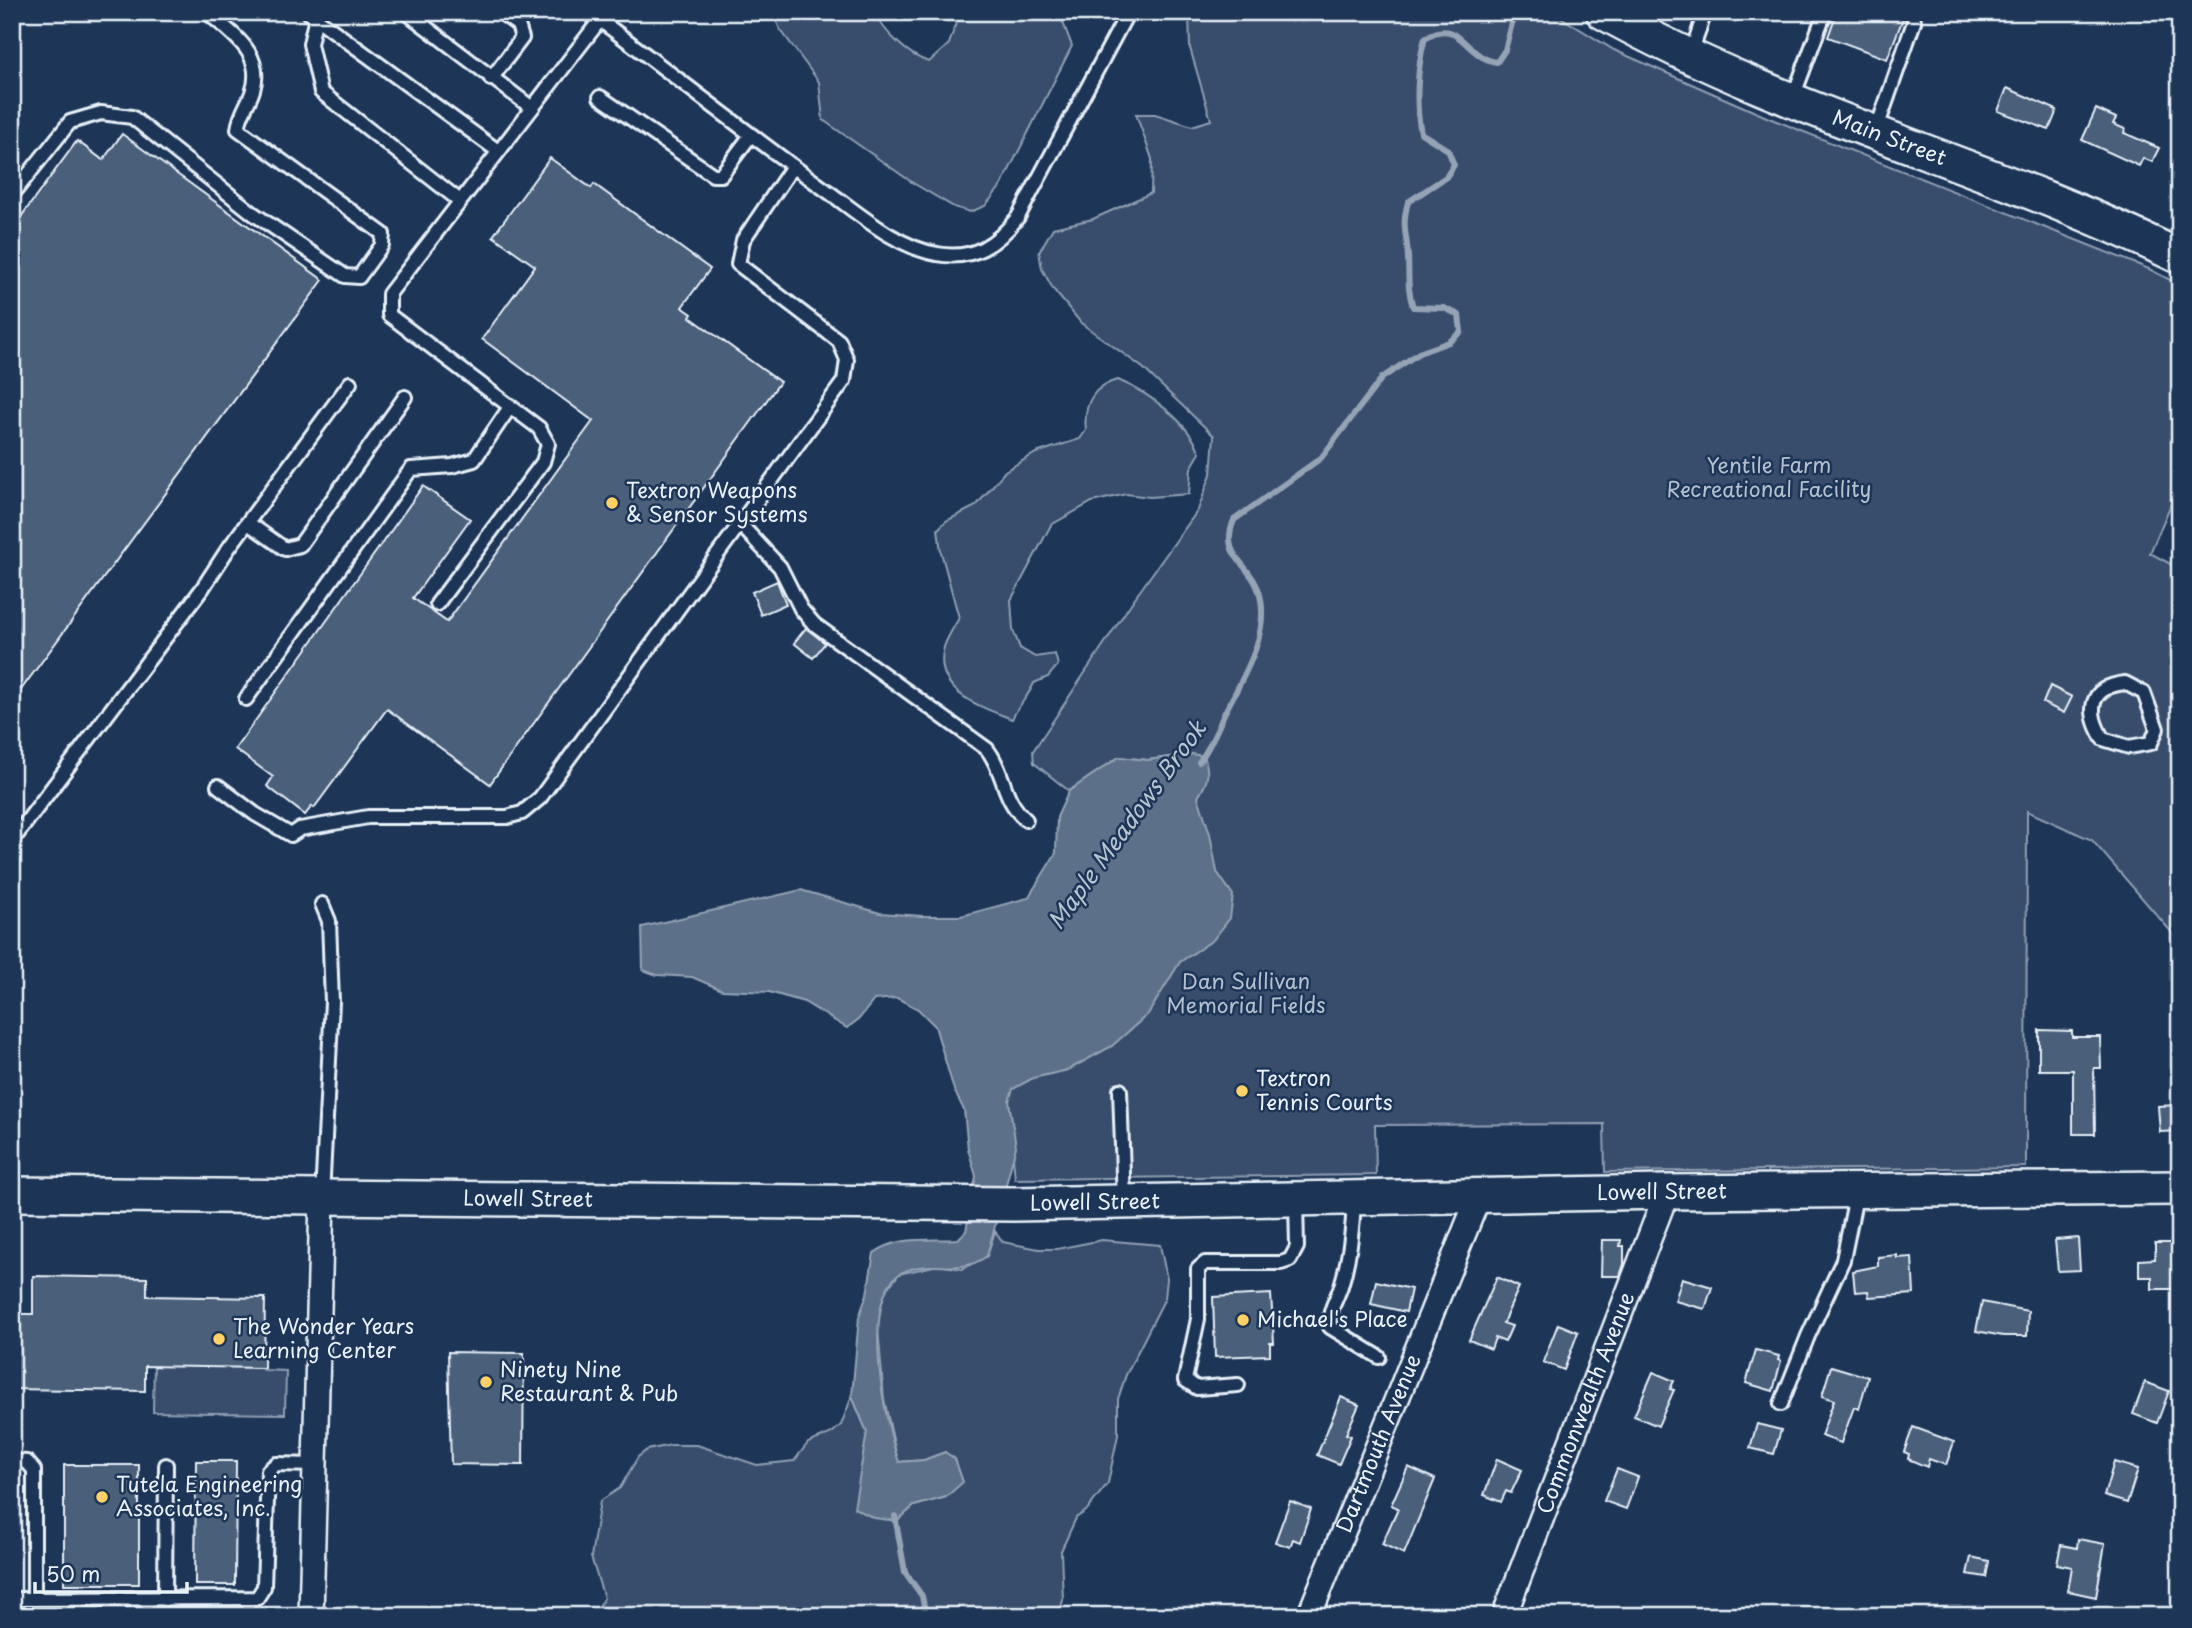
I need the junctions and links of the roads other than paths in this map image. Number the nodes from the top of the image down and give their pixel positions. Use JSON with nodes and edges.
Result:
{"nodes":[{"id":1,"x":208,"y":12,"type":"edge"},
{"id":2,"x":406,"y":12,"type":"edge"},
{"id":3,"x":500,"y":12,"type":"edge"},
{"id":4,"x":1129,"y":12,"type":"edge"},
{"id":5,"x":1603,"y":12,"type":"edge"},
{"id":6,"x":1705,"y":12,"type":"edge"},
{"id":7,"x":1825,"y":12,"type":"edge"},
{"id":8,"x":1913,"y":12,"type":"edge"},
{"id":9,"x":313,"y":14,"type":"edge"},
{"id":10,"x":595,"y":16,"type":"edge"},
{"id":11,"x":1689,"y":57,"type":"junction"},
{"id":12,"x":491,"y":79,"type":"junction"},
{"id":13,"x":600,"y":97,"type":"dead end"},
{"id":14,"x":1792,"y":100,"type":"junction"},
{"id":15,"x":532,"y":108,"type":"junction"},
{"id":16,"x":1876,"y":132,"type":"junction"},
{"id":17,"x":751,"y":135,"type":"junction"},
{"id":18,"x":498,"y":151,"type":"junction"},
{"id":19,"x":793,"y":166,"type":"junction"},
{"id":20,"x":12,"y":195,"type":"edge"},
{"id":21,"x":460,"y":201,"type":"junction"},
{"id":22,"x":2180,"y":257,"type":"edge"},
{"id":23,"x":350,"y":383,"type":"dead end"},
{"id":24,"x":405,"y":397,"type":"dead end"},
{"id":25,"x":510,"y":407,"type":"junction"},
{"id":26,"x":248,"y":523,"type":"junction"},
{"id":27,"x":740,"y":524,"type":"junction"},
{"id":28,"x":437,"y":604,"type":"dead end"},
{"id":29,"x":246,"y":699,"type":"dead end"},
{"id":30,"x":2151,"y":743,"type":"joint"},
{"id":31,"x":218,"y":786,"type":"dead end"},
{"id":32,"x":1026,"y":820,"type":"dead end"},
{"id":33,"x":12,"y":841,"type":"edge"},
{"id":34,"x":322,"y":904,"type":"dead end"},
{"id":35,"x":1120,"y":1090,"type":"dead end"},
{"id":36,"x":2180,"y":1188,"type":"edge"},
{"id":37,"x":1857,"y":1190,"type":"junction"},
{"id":38,"x":1667,"y":1192,"type":"junction"},
{"id":39,"x":12,"y":1194,"type":"edge"},
{"id":40,"x":1479,"y":1196,"type":"junction"},
{"id":41,"x":322,"y":1198,"type":"junction"},
{"id":42,"x":1354,"y":1198,"type":"junction"},
{"id":43,"x":1296,"y":1200,"type":"junction"},
{"id":44,"x":1124,"y":1203,"type":"junction"},
{"id":45,"x":1379,"y":1357,"type":"dead end"},
{"id":46,"x":1238,"y":1385,"type":"dead end"},
{"id":47,"x":1781,"y":1404,"type":"dead end"},
{"id":48,"x":12,"y":1461,"type":"edge"},
{"id":49,"x":166,"y":1465,"type":"dead end"},
{"id":50,"x":315,"y":1465,"type":"junction"},
{"id":51,"x":12,"y":1599,"type":"edge"},
{"id":52,"x":34,"y":1599,"type":"junction"},
{"id":53,"x":165,"y":1599,"type":"junction"},
{"id":54,"x":311,"y":1616,"type":"edge"},
{"id":55,"x":1309,"y":1616,"type":"edge"},
{"id":56,"x":1504,"y":1616,"type":"edge"}],
"edges":[{"from":1,"to":20,"type":"lane"},
{"from":2,"to":12,"type":"lane"},
{"from":3,"to":12,"type":"lane"},
{"from":4,"to":19,"type":"lane"},
{"from":5,"to":11,"type":"main road","name":"Main Street"},
{"from":6,"to":11,"type":"lane"},
{"from":7,"to":14,"type":"lane"},
{"from":8,"to":16,"type":"lane"},
{"from":9,"to":18,"type":"lane"},
{"from":9,"to":21,"type":"lane"},
{"from":10,"to":15,"type":"lane"},
{"from":10,"to":17,"type":"lane"},
{"from":11,"to":14,"type":"main road","name":"Main Street"},
{"from":12,"to":15,"type":"lane"},
{"from":13,"to":17,"type":"lane"},
{"from":14,"to":16,"type":"main road","name":"Main Street"},
{"from":15,"to":18,"type":"lane"},
{"from":16,"to":22,"type":"main road","name":"Main Street"},
{"from":17,"to":19,"type":"lane"},
{"from":18,"to":21,"type":"lane"},
{"from":19,"to":27,"type":"lane"},
{"from":21,"to":25,"type":"lane"},
{"from":23,"to":26,"type":"lane"},
{"from":24,"to":26,"type":"lane"},
{"from":25,"to":28,"type":"lane"},
{"from":25,"to":29,"type":"lane"},
{"from":26,"to":33,"type":"lane"},
{"from":27,"to":31,"type":"lane"},
{"from":27,"to":32,"type":"lane"},
{"from":30,"to":30,"type":"lane"},
{"from":34,"to":41,"type":"lane"},
{"from":35,"to":44,"type":"lane"},
{"from":36,"to":37,"type":"main road","name":"Lowell Street"},
{"from":37,"to":38,"type":"main road","name":"Lowell Street"},
{"from":37,"to":47,"type":"lane"},
{"from":38,"to":40,"type":"main road","name":"Lowell Street"},
{"from":38,"to":56,"type":"street","name":"Commonwealth Avenue"},
{"from":39,"to":41,"type":"main road","name":"Lowell Street"},
{"from":40,"to":42,"type":"main road","name":"Lowell Street"},
{"from":40,"to":55,"type":"street","name":"Dartmouth Avenue"},
{"from":41,"to":44,"type":"main road","name":"Lowell Street"},
{"from":41,"to":50,"type":"street"},
{"from":42,"to":43,"type":"main road","name":"Lowell Street"},
{"from":42,"to":45,"type":"lane"},
{"from":43,"to":44,"type":"main road","name":"Lowell Street"},
{"from":43,"to":46,"type":"lane"},
{"from":48,"to":52,"type":"lane"},
{"from":49,"to":53,"type":"lane"},
{"from":50,"to":53,"type":"lane"},
{"from":50,"to":54,"type":"street"},
{"from":51,"to":52,"type":"lane"},
{"from":52,"to":53,"type":"lane"}]}
